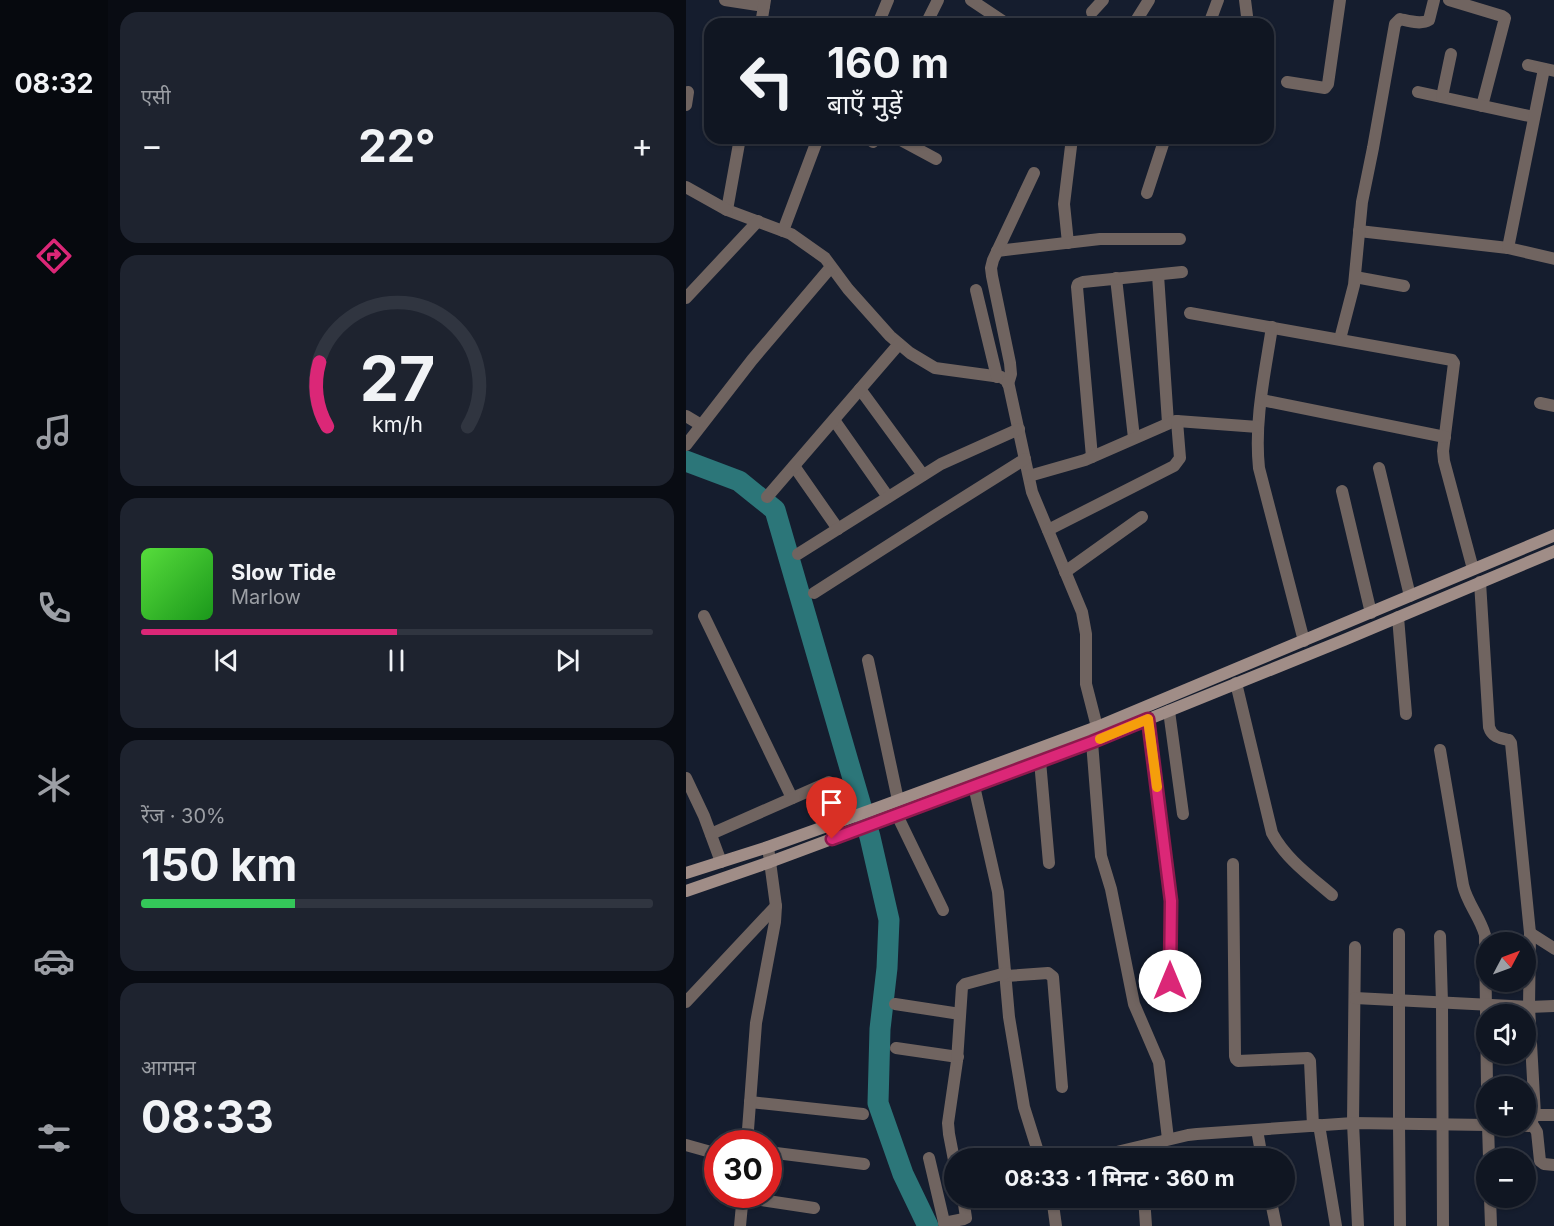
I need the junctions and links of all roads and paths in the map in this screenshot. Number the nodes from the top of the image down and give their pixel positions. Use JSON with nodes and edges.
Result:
{"nodes":[{"id":1,"x":725,"y":0,"type":"edge"},
{"id":2,"x":888,"y":0,"type":"edge"},
{"id":3,"x":938,"y":0,"type":"edge"},
{"id":4,"x":1103,"y":0,"type":"edge"},
{"id":5,"x":1150,"y":0,"type":"edge"},
{"id":6,"x":1218,"y":0,"type":"edge"},
{"id":7,"x":1244,"y":0,"type":"edge"},
{"id":8,"x":1340,"y":0,"type":"edge"},
{"id":9,"x":1434,"y":0,"type":"edge"},
{"id":10,"x":1449,"y":0,"type":"edge"},
{"id":11,"x":974,"y":1,"type":"edge"},
{"id":12,"x":764,"y":3,"type":"edge"},
{"id":13,"x":1092,"y":12,"type":"dead end"},
{"id":14,"x":762,"y":18,"type":"edge"},
{"id":15,"x":880,"y":18,"type":"edge"},
{"id":16,"x":931,"y":18,"type":"edge"},
{"id":17,"x":998,"y":18,"type":"edge"},
{"id":18,"x":1138,"y":18,"type":"edge"},
{"id":19,"x":1211,"y":18,"type":"edge"},
{"id":20,"x":1247,"y":18,"type":"edge"},
{"id":21,"x":1451,"y":54,"type":"dead end"},
{"id":22,"x":1528,"y":65,"type":"dead end"},
{"id":23,"x":1549,"y":70,"type":"edge"},
{"id":24,"x":1287,"y":82,"type":"dead end"},
{"id":25,"x":1418,"y":92,"type":"dead end"},
{"id":26,"x":1442,"y":97,"type":"junction"},
{"id":27,"x":1482,"y":106,"type":"junction"},
{"id":28,"x":1534,"y":117,"type":"junction"},
{"id":29,"x":739,"y":144,"type":"edge"},
{"id":30,"x":816,"y":144,"type":"edge"},
{"id":31,"x":909,"y":144,"type":"edge"},
{"id":32,"x":1071,"y":144,"type":"edge"},
{"id":33,"x":1162,"y":144,"type":"edge"},
{"id":34,"x":936,"y":159,"type":"dead end"},
{"id":35,"x":1034,"y":173,"type":"dead end"},
{"id":36,"x":686,"y":187,"type":"edge"},
{"id":37,"x":1147,"y":193,"type":"dead end"},
{"id":38,"x":727,"y":210,"type":"junction"},
{"id":39,"x":758,"y":221,"type":"junction"},
{"id":40,"x":783,"y":231,"type":"junction"},
{"id":41,"x":1360,"y":231,"type":"junction"},
{"id":42,"x":1180,"y":239,"type":"dead end"},
{"id":43,"x":1068,"y":243,"type":"junction"},
{"id":44,"x":1508,"y":248,"type":"junction"},
{"id":45,"x":997,"y":251,"type":"junction"},
{"id":46,"x":1554,"y":259,"type":"edge"},
{"id":47,"x":831,"y":267,"type":"junction"},
{"id":48,"x":1182,"y":272,"type":"dead end"},
{"id":49,"x":1158,"y":275,"type":"junction"},
{"id":50,"x":1355,"y":277,"type":"junction"},
{"id":51,"x":1116,"y":278,"type":"junction"},
{"id":52,"x":1404,"y":286,"type":"dead end"},
{"id":53,"x":976,"y":290,"type":"dead end"},
{"id":54,"x":686,"y":298,"type":"edge"},
{"id":55,"x":1190,"y":313,"type":"dead end"},
{"id":56,"x":1272,"y":327,"type":"junction"},
{"id":57,"x":1340,"y":339,"type":"junction"},
{"id":58,"x":899,"y":344,"type":"junction"},
{"id":59,"x":997,"y":377,"type":"junction"},
{"id":60,"x":1008,"y":384,"type":"junction"},
{"id":61,"x":860,"y":389,"type":"junction"},
{"id":62,"x":1262,"y":400,"type":"junction"},
{"id":63,"x":1540,"y":403,"type":"dead end"},
{"id":64,"x":1554,"y":406,"type":"edge"},
{"id":65,"x":686,"y":416,"type":"edge"},
{"id":66,"x":834,"y":420,"type":"junction"},
{"id":67,"x":1173,"y":422,"type":"junction"},
{"id":68,"x":701,"y":425,"type":"junction"},
{"id":69,"x":1258,"y":427,"type":"junction"},
{"id":70,"x":1019,"y":429,"type":"junction"},
{"id":71,"x":1445,"y":437,"type":"junction"},
{"id":72,"x":1134,"y":438,"type":"junction"},
{"id":73,"x":686,"y":445,"type":"edge"},
{"id":74,"x":1092,"y":457,"type":"junction"},
{"id":75,"x":1025,"y":459,"type":"junction"},
{"id":76,"x":794,"y":466,"type":"junction"},
{"id":77,"x":1379,"y":468,"type":"dead end"},
{"id":78,"x":923,"y":475,"type":"junction"},
{"id":79,"x":1029,"y":476,"type":"junction"},
{"id":80,"x":1342,"y":491,"type":"dead end"},
{"id":81,"x":767,"y":497,"type":"dead end"},
{"id":82,"x":888,"y":497,"type":"junction"},
{"id":83,"x":1142,"y":517,"type":"dead end"},
{"id":84,"x":838,"y":529,"type":"junction"},
{"id":85,"x":1048,"y":530,"type":"junction"},
{"id":86,"x":1554,"y":535,"type":"edge"},
{"id":87,"x":1554,"y":551,"type":"edge"},
{"id":88,"x":798,"y":554,"type":"dead end"},
{"id":89,"x":1473,"y":569,"type":"junction"},
{"id":90,"x":1065,"y":572,"type":"junction"},
{"id":91,"x":1480,"y":582,"type":"junction"},
{"id":92,"x":814,"y":593,"type":"dead end"},
{"id":93,"x":1410,"y":596,"type":"junction"},
{"id":94,"x":1370,"y":613,"type":"junction"},
{"id":95,"x":704,"y":616,"type":"dead end"},
{"id":96,"x":1398,"y":617,"type":"junction"},
{"id":97,"x":1304,"y":641,"type":"junction"},
{"id":98,"x":868,"y":660,"type":"dead end"},
{"id":99,"x":1236,"y":683,"type":"junction"},
{"id":100,"x":1169,"y":711,"type":"junction"},
{"id":101,"x":1406,"y":714,"type":"dead end"},
{"id":102,"x":1148,"y":719,"type":"junction"},
{"id":103,"x":1097,"y":727,"type":"junction"},
{"id":104,"x":1092,"y":742,"type":"junction"},
{"id":105,"x":1440,"y":750,"type":"dead end"},
{"id":106,"x":1040,"y":761,"type":"junction"},
{"id":107,"x":686,"y":778,"type":"edge"},
{"id":108,"x":829,"y":782,"type":"dead end"},
{"id":109,"x":974,"y":786,"type":"junction"},
{"id":110,"x":792,"y":798,"type":"junction"},
{"id":111,"x":898,"y":800,"type":"junction"},
{"id":112,"x":897,"y":814,"type":"junction"},
{"id":113,"x":1183,"y":814,"type":"dead end"},
{"id":114,"x":711,"y":834,"type":"junction"},
{"id":115,"x":767,"y":846,"type":"junction"},
{"id":116,"x":721,"y":862,"type":"junction"},
{"id":117,"x":770,"y":862,"type":"junction"},
{"id":118,"x":1049,"y":863,"type":"dead end"},
{"id":119,"x":1233,"y":864,"type":"dead end"},
{"id":120,"x":686,"y":873,"type":"edge"},
{"id":121,"x":686,"y":891,"type":"edge"},
{"id":122,"x":1332,"y":895,"type":"dead end"},
{"id":123,"x":776,"y":906,"type":"junction"},
{"id":124,"x":943,"y":910,"type":"dead end"},
{"id":125,"x":1530,"y":932,"type":"edge"},
{"id":126,"x":1399,"y":934,"type":"dead end"},
{"id":127,"x":1440,"y":936,"type":"dead end"},
{"id":128,"x":1536,"y":937,"type":"edge"},
{"id":129,"x":1355,"y":947,"type":"dead end"},
{"id":130,"x":1554,"y":949,"type":"edge"},
{"id":131,"x":1006,"y":975,"type":"junction"},
{"id":132,"x":1355,"y":998,"type":"junction"},
{"id":133,"x":1170,"y":1001,"type":"dead end"},
{"id":134,"x":1398,"y":1001,"type":"junction"},
{"id":135,"x":686,"y":1002,"type":"edge"},
{"id":136,"x":1442,"y":1003,"type":"junction"},
{"id":137,"x":895,"y":1004,"type":"dead end"},
{"id":138,"x":1486,"y":1004,"type":"joint"},
{"id":139,"x":1554,"y":1006,"type":"edge"},
{"id":140,"x":1536,"y":1007,"type":"edge"},
{"id":141,"x":960,"y":1014,"type":"junction"},
{"id":142,"x":896,"y":1048,"type":"dead end"},
{"id":143,"x":958,"y":1057,"type":"junction"},
{"id":144,"x":1062,"y":1087,"type":"dead end"},
{"id":145,"x":750,"y":1102,"type":"junction"},
{"id":146,"x":863,"y":1114,"type":"dead end"},
{"id":147,"x":1554,"y":1115,"type":"edge"},
{"id":148,"x":1536,"y":1118,"type":"edge"},
{"id":149,"x":1354,"y":1123,"type":"junction"},
{"id":150,"x":1399,"y":1124,"type":"junction"},
{"id":151,"x":1442,"y":1124,"type":"junction"},
{"id":152,"x":1476,"y":1125,"type":"edge"},
{"id":153,"x":1316,"y":1126,"type":"junction"},
{"id":154,"x":1536,"y":1128,"type":"edge"},
{"id":155,"x":748,"y":1130,"type":"edge"},
{"id":156,"x":1257,"y":1130,"type":"junction"},
{"id":157,"x":1168,"y":1139,"type":"junction"},
{"id":158,"x":686,"y":1145,"type":"edge"},
{"id":159,"x":952,"y":1148,"type":"edge"},
{"id":160,"x":1037,"y":1148,"type":"edge"},
{"id":161,"x":1132,"y":1148,"type":"edge"},
{"id":162,"x":1260,"y":1148,"type":"edge"},
{"id":163,"x":704,"y":1150,"type":"edge"},
{"id":164,"x":782,"y":1154,"type":"edge"},
{"id":165,"x":929,"y":1158,"type":"dead end"},
{"id":166,"x":864,"y":1164,"type":"dead end"},
{"id":167,"x":1554,"y":1165,"type":"edge"},
{"id":168,"x":782,"y":1203,"type":"edge"},
{"id":169,"x":742,"y":1208,"type":"edge"},
{"id":170,"x":814,"y":1208,"type":"dead end"},
{"id":171,"x":965,"y":1208,"type":"edge"},
{"id":172,"x":1055,"y":1208,"type":"edge"},
{"id":173,"x":1145,"y":1208,"type":"edge"},
{"id":174,"x":1272,"y":1208,"type":"edge"},
{"id":175,"x":1490,"y":1208,"type":"edge"},
{"id":176,"x":945,"y":1224,"type":"edge"},
{"id":177,"x":740,"y":1226,"type":"edge"},
{"id":178,"x":1056,"y":1226,"type":"edge"},
{"id":179,"x":1146,"y":1226,"type":"edge"},
{"id":180,"x":1276,"y":1226,"type":"edge"},
{"id":181,"x":1336,"y":1226,"type":"edge"},
{"id":182,"x":1358,"y":1226,"type":"edge"},
{"id":183,"x":1400,"y":1226,"type":"edge"},
{"id":184,"x":1443,"y":1226,"type":"edge"},
{"id":185,"x":1491,"y":1226,"type":"edge"}],
"edges":[{"from":1,"to":12,"type":"street"},
{"from":2,"to":15,"type":"street"},
{"from":3,"to":16,"type":"street"},
{"from":4,"to":13,"type":"street"},
{"from":5,"to":18,"type":"street"},
{"from":6,"to":19,"type":"street"},
{"from":7,"to":20,"type":"street"},
{"from":8,"to":24,"type":"street"},
{"from":9,"to":41,"type":"street"},
{"from":10,"to":27,"type":"street"},
{"from":11,"to":17,"type":"street"},
{"from":12,"to":14,"type":"street"},
{"from":21,"to":26,"type":"street"},
{"from":22,"to":23,"type":"street"},
{"from":23,"to":28,"type":"street"},
{"from":25,"to":26,"type":"street"},
{"from":26,"to":27,"type":"street"},
{"from":27,"to":28,"type":"street"},
{"from":28,"to":44,"type":"street"},
{"from":29,"to":38,"type":"street"},
{"from":30,"to":40,"type":"street"},
{"from":31,"to":34,"type":"street"},
{"from":32,"to":43,"type":"street"},
{"from":33,"to":37,"type":"street"},
{"from":35,"to":45,"type":"street"},
{"from":36,"to":38,"type":"street"},
{"from":38,"to":39,"type":"street"},
{"from":39,"to":40,"type":"street"},
{"from":39,"to":54,"type":"street"},
{"from":40,"to":47,"type":"street"},
{"from":41,"to":44,"type":"street"},
{"from":41,"to":50,"type":"street"},
{"from":42,"to":43,"type":"street"},
{"from":43,"to":45,"type":"street"},
{"from":44,"to":46,"type":"street"},
{"from":45,"to":60,"type":"street"},
{"from":47,"to":58,"type":"street"},
{"from":47,"to":68,"type":"street"},
{"from":48,"to":49,"type":"street"},
{"from":49,"to":51,"type":"street"},
{"from":49,"to":67,"type":"street"},
{"from":50,"to":52,"type":"street"},
{"from":50,"to":57,"type":"street"},
{"from":51,"to":72,"type":"street"},
{"from":51,"to":74,"type":"street"},
{"from":53,"to":59,"type":"street"},
{"from":55,"to":56,"type":"street"},
{"from":56,"to":57,"type":"street"},
{"from":56,"to":62,"type":"street"},
{"from":57,"to":71,"type":"street"},
{"from":58,"to":59,"type":"street"},
{"from":58,"to":61,"type":"street"},
{"from":59,"to":60,"type":"street"},
{"from":60,"to":70,"type":"street"},
{"from":61,"to":66,"type":"street"},
{"from":61,"to":78,"type":"street"},
{"from":62,"to":69,"type":"street"},
{"from":62,"to":71,"type":"street"},
{"from":63,"to":64,"type":"street"},
{"from":65,"to":68,"type":"street"},
{"from":66,"to":76,"type":"street"},
{"from":66,"to":82,"type":"street"},
{"from":67,"to":69,"type":"street"},
{"from":67,"to":72,"type":"street"},
{"from":67,"to":85,"type":"street"},
{"from":68,"to":73,"type":"street"},
{"from":69,"to":97,"type":"street"},
{"from":70,"to":75,"type":"street"},
{"from":70,"to":78,"type":"street"},
{"from":71,"to":89,"type":"street"},
{"from":72,"to":74,"type":"street"},
{"from":74,"to":79,"type":"street"},
{"from":75,"to":79,"type":"street"},
{"from":75,"to":92,"type":"street"},
{"from":76,"to":81,"type":"street"},
{"from":76,"to":84,"type":"street"},
{"from":77,"to":93,"type":"street"},
{"from":78,"to":82,"type":"street"},
{"from":79,"to":85,"type":"street"},
{"from":80,"to":94,"type":"street"},
{"from":82,"to":84,"type":"street"},
{"from":83,"to":90,"type":"street"},
{"from":84,"to":88,"type":"street"},
{"from":85,"to":90,"type":"street"},
{"from":86,"to":89,"type":"main road"},
{"from":87,"to":91,"type":"main road"},
{"from":89,"to":93,"type":"main road"},
{"from":90,"to":103,"type":"street"},
{"from":91,"to":96,"type":"main road"},
{"from":91,"to":125,"type":"street"},
{"from":93,"to":94,"type":"main road"},
{"from":94,"to":97,"type":"main road"},
{"from":95,"to":110,"type":"street"},
{"from":96,"to":99,"type":"main road"},
{"from":96,"to":101,"type":"street"},
{"from":97,"to":103,"type":"main road"},
{"from":98,"to":111,"type":"street"},
{"from":99,"to":100,"type":"main road"},
{"from":99,"to":122,"type":"street"},
{"from":100,"to":102,"type":"main road"},
{"from":100,"to":113,"type":"street"},
{"from":102,"to":104,"type":"main road"},
{"from":102,"to":133,"type":"street"},
{"from":103,"to":111,"type":"main road"},
{"from":104,"to":106,"type":"main road"},
{"from":104,"to":157,"type":"street"},
{"from":105,"to":138,"type":"street"},
{"from":106,"to":109,"type":"main road"},
{"from":106,"to":118,"type":"street"},
{"from":107,"to":114,"type":"street"},
{"from":108,"to":110,"type":"street"},
{"from":109,"to":112,"type":"main road"},
{"from":109,"to":131,"type":"street"},
{"from":110,"to":114,"type":"street"},
{"from":111,"to":115,"type":"main road"},
{"from":112,"to":117,"type":"main road"},
{"from":112,"to":124,"type":"street"},
{"from":114,"to":116,"type":"street"},
{"from":115,"to":116,"type":"main road"},
{"from":115,"to":117,"type":"street"},
{"from":116,"to":120,"type":"main road"},
{"from":117,"to":121,"type":"main road"},
{"from":117,"to":123,"type":"street"},
{"from":119,"to":153,"type":"street"},
{"from":123,"to":135,"type":"street"},
{"from":123,"to":145,"type":"street"},
{"from":126,"to":134,"type":"street"},
{"from":127,"to":136,"type":"street"},
{"from":128,"to":130,"type":"street"},
{"from":129,"to":132,"type":"street"},
{"from":131,"to":141,"type":"street"},
{"from":131,"to":144,"type":"street"},
{"from":131,"to":160,"type":"street"},
{"from":132,"to":134,"type":"street"},
{"from":132,"to":149,"type":"street"},
{"from":134,"to":136,"type":"street"},
{"from":134,"to":150,"type":"street"},
{"from":136,"to":138,"type":"street"},
{"from":136,"to":151,"type":"street"},
{"from":137,"to":141,"type":"street"},
{"from":139,"to":140,"type":"street"},
{"from":141,"to":143,"type":"street"},
{"from":142,"to":143,"type":"street"},
{"from":143,"to":159,"type":"street"},
{"from":145,"to":146,"type":"street"},
{"from":145,"to":155,"type":"street"},
{"from":147,"to":148,"type":"street"},
{"from":149,"to":150,"type":"street"},
{"from":149,"to":153,"type":"street"},
{"from":149,"to":182,"type":"street"},
{"from":150,"to":151,"type":"street"},
{"from":150,"to":183,"type":"street"},
{"from":151,"to":152,"type":"street"},
{"from":151,"to":184,"type":"street"},
{"from":153,"to":156,"type":"street"},
{"from":153,"to":181,"type":"street"},
{"from":154,"to":167,"type":"street"},
{"from":156,"to":157,"type":"street"},
{"from":156,"to":162,"type":"street"},
{"from":157,"to":161,"type":"street"},
{"from":158,"to":163,"type":"street"},
{"from":164,"to":166,"type":"street"},
{"from":165,"to":176,"type":"street"},
{"from":168,"to":170,"type":"street"},
{"from":169,"to":177,"type":"street"},
{"from":171,"to":176,"type":"street"},
{"from":172,"to":178,"type":"street"},
{"from":173,"to":179,"type":"street"},
{"from":174,"to":180,"type":"street"},
{"from":175,"to":185,"type":"street"}]}
